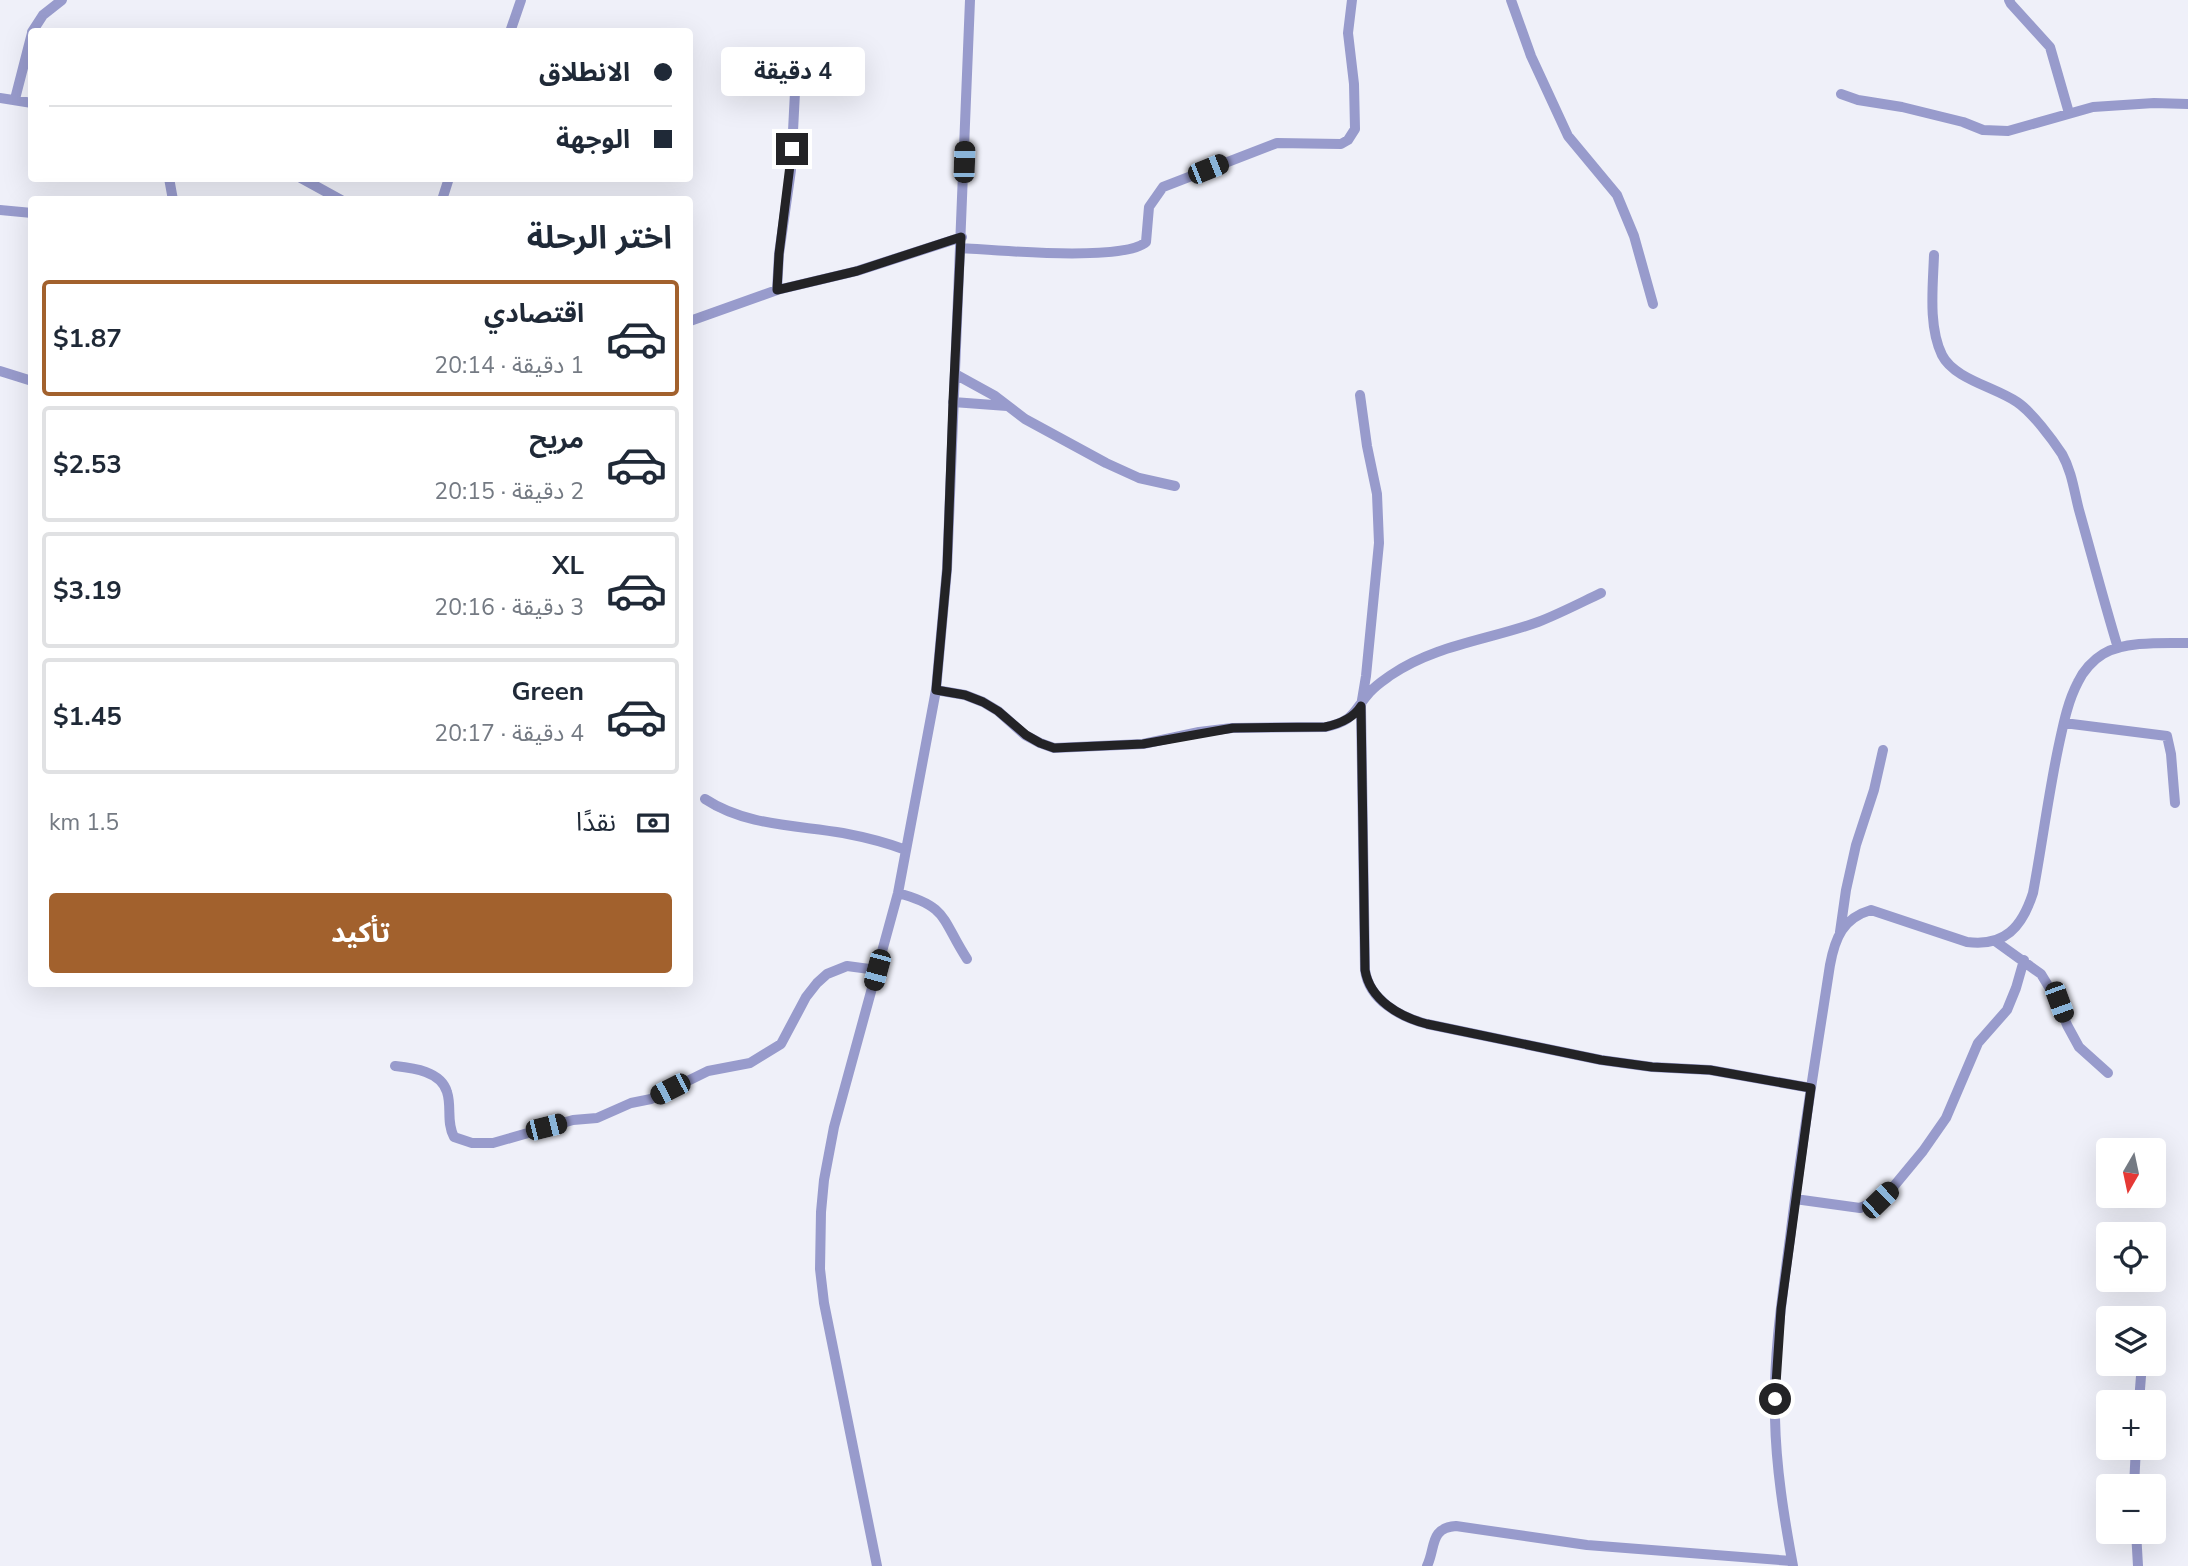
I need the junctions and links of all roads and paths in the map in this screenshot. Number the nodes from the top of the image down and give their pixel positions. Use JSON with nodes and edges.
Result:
{"nodes":[{"id":1,"x":62,"y":0,"type":"edge"},
{"id":2,"x":521,"y":0,"type":"edge"},
{"id":3,"x":970,"y":0,"type":"edge"},
{"id":4,"x":1352,"y":0,"type":"edge"},
{"id":5,"x":1511,"y":0,"type":"edge"},
{"id":6,"x":2009,"y":0,"type":"edge"},
{"id":7,"x":35,"y":28,"type":"edge"},
{"id":8,"x":511,"y":28,"type":"edge"},
{"id":9,"x":28,"y":48,"type":"edge"},
{"id":10,"x":795,"y":92,"type":"dead end"},
{"id":11,"x":1841,"y":94,"type":"dead end"},
{"id":12,"x":0,"y":98,"type":"edge"},
{"id":13,"x":15,"y":99,"type":"junction"},
{"id":14,"x":28,"y":102,"type":"edge"},
{"id":15,"x":2188,"y":104,"type":"edge"},
{"id":16,"x":2069,"y":113,"type":"junction"},
{"id":17,"x":308,"y":182,"type":"edge"},
{"id":18,"x":334,"y":196,"type":"edge"},
{"id":19,"x":0,"y":210,"type":"edge"},
{"id":20,"x":28,"y":213,"type":"edge"},
{"id":21,"x":961,"y":243,"type":"junction"},
{"id":22,"x":1934,"y":255,"type":"dead end"},
{"id":23,"x":777,"y":290,"type":"junction"},
{"id":24,"x":1653,"y":304,"type":"dead end"},
{"id":25,"x":693,"y":320,"type":"edge"},
{"id":26,"x":0,"y":371,"type":"edge"},
{"id":27,"x":956,"y":374,"type":"junction"},
{"id":28,"x":28,"y":380,"type":"edge"},
{"id":29,"x":1360,"y":395,"type":"dead end"},
{"id":30,"x":953,"y":401,"type":"junction"},
{"id":31,"x":1010,"y":407,"type":"junction"},
{"id":32,"x":1175,"y":486,"type":"dead end"},
{"id":33,"x":1601,"y":593,"type":"dead end"},
{"id":34,"x":2188,"y":643,"type":"edge"},
{"id":35,"x":2118,"y":648,"type":"junction"},
{"id":36,"x":936,"y":690,"type":"junction"},
{"id":37,"x":1361,"y":706,"type":"junction"},
{"id":38,"x":2064,"y":723,"type":"junction"},
{"id":39,"x":1883,"y":750,"type":"dead end"},
{"id":40,"x":705,"y":799,"type":"dead end"},
{"id":41,"x":2175,"y":803,"type":"dead end"},
{"id":42,"x":906,"y":850,"type":"junction"},
{"id":43,"x":898,"y":893,"type":"junction"},
{"id":44,"x":1840,"y":932,"type":"junction"},
{"id":45,"x":1995,"y":941,"type":"junction"},
{"id":46,"x":967,"y":959,"type":"dead end"},
{"id":47,"x":2024,"y":960,"type":"junction"},
{"id":48,"x":877,"y":970,"type":"junction"},
{"id":49,"x":395,"y":1066,"type":"dead end"},
{"id":50,"x":2108,"y":1073,"type":"dead end"},
{"id":51,"x":1811,"y":1088,"type":"junction"},
{"id":52,"x":1795,"y":1199,"type":"junction"},
{"id":53,"x":2137,"y":1544,"type":"edge"},
{"id":54,"x":1793,"y":1563,"type":"edge"},
{"id":55,"x":877,"y":1566,"type":"edge"},
{"id":56,"x":1427,"y":1566,"type":"edge"},
{"id":57,"x":2138,"y":1566,"type":"edge"}],
"edges":[{"from":1,"to":7,"type":"street"},
{"from":2,"to":8,"type":"street"},
{"from":3,"to":21,"type":"street"},
{"from":4,"to":21,"type":"street"},
{"from":5,"to":24,"type":"street"},
{"from":6,"to":16,"type":"street"},
{"from":9,"to":13,"type":"street"},
{"from":10,"to":23,"type":"street"},
{"from":11,"to":16,"type":"street"},
{"from":12,"to":13,"type":"street"},
{"from":13,"to":14,"type":"street"},
{"from":15,"to":16,"type":"street"},
{"from":17,"to":18,"type":"street"},
{"from":19,"to":20,"type":"street"},
{"from":21,"to":23,"type":"street"},
{"from":21,"to":27,"type":"street"},
{"from":22,"to":35,"type":"street"},
{"from":23,"to":25,"type":"street"},
{"from":26,"to":28,"type":"street"},
{"from":27,"to":30,"type":"street"},
{"from":27,"to":31,"type":"street"},
{"from":29,"to":37,"type":"street"},
{"from":30,"to":31,"type":"street"},
{"from":30,"to":36,"type":"street"},
{"from":31,"to":32,"type":"street"},
{"from":33,"to":37,"type":"street"},
{"from":34,"to":35,"type":"street"},
{"from":35,"to":38,"type":"street"},
{"from":36,"to":37,"type":"street"},
{"from":36,"to":42,"type":"street"},
{"from":37,"to":51,"type":"street"},
{"from":38,"to":41,"type":"street"},
{"from":38,"to":45,"type":"street"},
{"from":39,"to":44,"type":"street"},
{"from":40,"to":42,"type":"street"},
{"from":42,"to":43,"type":"street"},
{"from":43,"to":46,"type":"street"},
{"from":43,"to":48,"type":"street"},
{"from":44,"to":45,"type":"street"},
{"from":44,"to":51,"type":"street"},
{"from":45,"to":47,"type":"street"},
{"from":47,"to":50,"type":"street"},
{"from":47,"to":52,"type":"street"},
{"from":48,"to":49,"type":"street"},
{"from":48,"to":55,"type":"street"},
{"from":51,"to":52,"type":"street"},
{"from":52,"to":54,"type":"street"},
{"from":53,"to":57,"type":"street"},
{"from":54,"to":56,"type":"street"}]}
